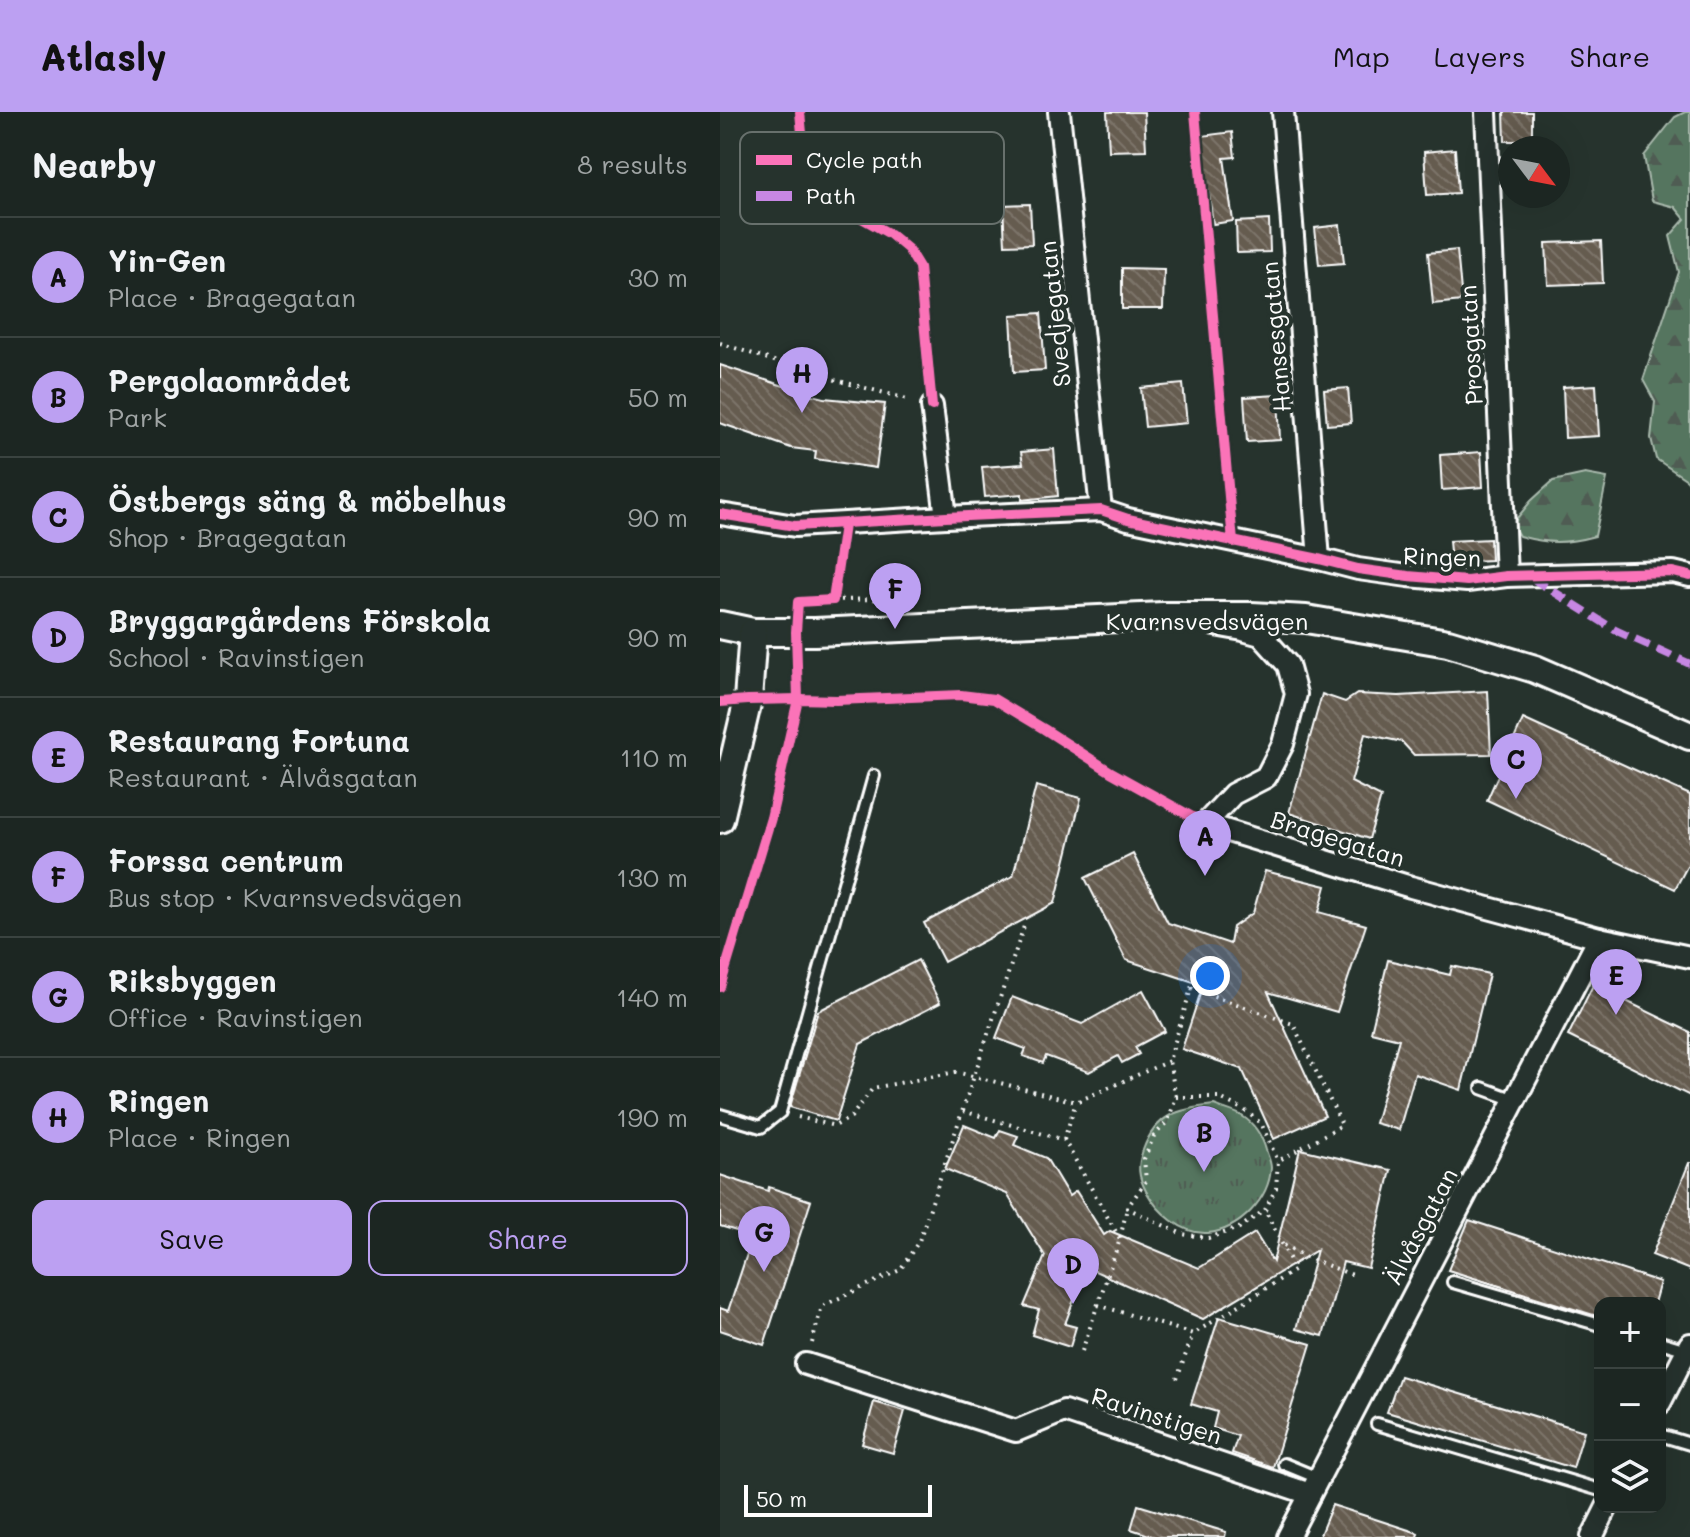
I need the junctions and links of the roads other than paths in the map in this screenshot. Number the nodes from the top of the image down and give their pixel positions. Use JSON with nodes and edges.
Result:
{"nodes":[{"id":1,"x":1059,"y":112,"type":"edge"},
{"id":2,"x":1283,"y":112,"type":"edge"},
{"id":3,"x":1486,"y":112,"type":"edge"},
{"id":4,"x":932,"y":406,"type":"road end"},
{"id":5,"x":1101,"y":510,"type":"junction"},
{"id":6,"x":720,"y":514,"type":"edge"},
{"id":7,"x":946,"y":517,"type":"junction"},
{"id":8,"x":1319,"y":559,"type":"junction"},
{"id":9,"x":1506,"y":576,"type":"junction"},
{"id":10,"x":1690,"y":576,"type":"edge"},
{"id":11,"x":1163,"y":616,"type":"junction"},
{"id":12,"x":720,"y":625,"type":"edge"},
{"id":13,"x":753,"y":632,"type":"junction"},
{"id":14,"x":720,"y":643,"type":"edge"},
{"id":15,"x":1690,"y":736,"type":"edge"},
{"id":16,"x":874,"y":776,"type":"dead end"},
{"id":17,"x":720,"y":819,"type":"edge"},
{"id":18,"x":1599,"y":938,"type":"junction"},
{"id":19,"x":1690,"y":957,"type":"edge"},
{"id":20,"x":1482,"y":1088,"type":"dead end"},
{"id":21,"x":1515,"y":1100,"type":"junction"},
{"id":22,"x":720,"y":1115,"type":"edge"},
{"id":23,"x":1453,"y":1282,"type":"dead end"},
{"id":24,"x":1594,"y":1323,"type":"edge"},
{"id":25,"x":1666,"y":1343,"type":"edge"},
{"id":26,"x":1688,"y":1347,"type":"edge"},
{"id":27,"x":806,"y":1364,"type":"road end"},
{"id":28,"x":1666,"y":1391,"type":"edge"},
{"id":29,"x":1377,"y":1424,"type":"dead end"},
{"id":30,"x":1666,"y":1437,"type":"edge"},
{"id":31,"x":1690,"y":1444,"type":"edge"},
{"id":32,"x":1284,"y":1464,"type":"dead end"},
{"id":33,"x":1314,"y":1486,"type":"junction"},
{"id":34,"x":1594,"y":1488,"type":"edge"},
{"id":35,"x":1604,"y":1513,"type":"edge"},
{"id":36,"x":1288,"y":1537,"type":"edge"},
{"id":37,"x":1592,"y":1537,"type":"edge"}],
"edges":[{"from":1,"to":5,"type":"street","name":"Svedjegatan"},
{"from":2,"to":8,"type":"street","name":"Hansesgatan"},
{"from":3,"to":9,"type":"street","name":"Prosgatan"},
{"from":4,"to":7,"type":"street"},
{"from":5,"to":7,"type":"street","name":"Ringen"},
{"from":5,"to":8,"type":"street","name":"Ringen"},
{"from":6,"to":7,"type":"street","name":"Ringen"},
{"from":8,"to":9,"type":"street","name":"Ringen"},
{"from":9,"to":10,"type":"street","name":"Ringen"},
{"from":11,"to":13,"type":"street","name":"Kvarnsvedsvägen"},
{"from":11,"to":15,"type":"street","name":"Kvarnsvedsvägen"},
{"from":11,"to":18,"type":"street","name":"Bragegatan"},
{"from":12,"to":13,"type":"street","name":"Kvarnsvedsvägen"},
{"from":13,"to":14,"type":"street","name":"Kvarnsvedsvägen"},
{"from":13,"to":17,"type":"street"},
{"from":16,"to":22,"type":"lane"},
{"from":18,"to":19,"type":"street","name":"Bragegatan"},
{"from":18,"to":21,"type":"street","name":"Älvåsgatan"},
{"from":20,"to":21,"type":"lane"},
{"from":21,"to":33,"type":"street","name":"Älvåsgatan"},
{"from":23,"to":24,"type":"lane"},
{"from":25,"to":26,"type":"lane"},
{"from":26,"to":28,"type":"street"},
{"from":27,"to":33,"type":"street","name":"Ravinstigen"},
{"from":29,"to":34,"type":"lane"},
{"from":30,"to":31,"type":"lane"},
{"from":32,"to":33,"type":"lane"},
{"from":33,"to":36,"type":"street","name":"Älvåsgatan"},
{"from":35,"to":37,"type":"street"}]}
